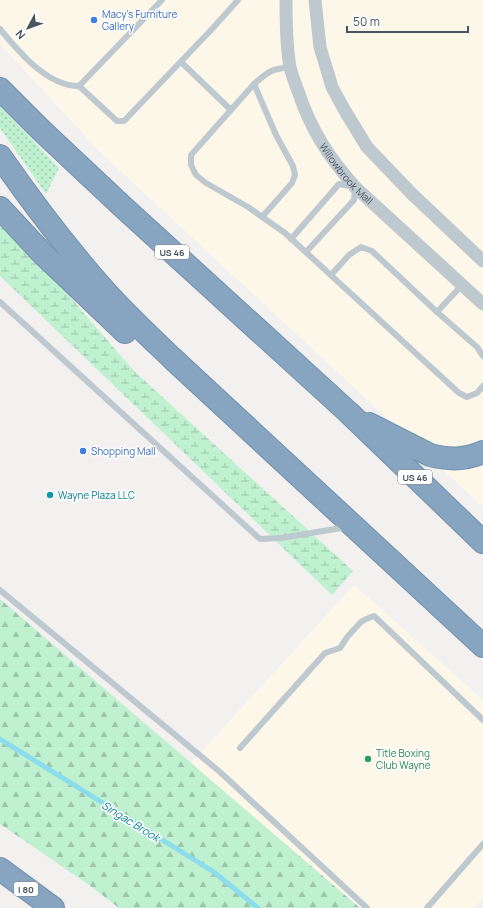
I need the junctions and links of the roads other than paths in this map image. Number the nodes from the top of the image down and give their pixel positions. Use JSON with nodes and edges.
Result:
{"nodes":[{"id":1,"x":162,"y":0,"type":"edge"},
{"id":2,"x":238,"y":0,"type":"edge"},
{"id":3,"x":286,"y":0,"type":"edge"},
{"id":4,"x":315,"y":0,"type":"edge"},
{"id":5,"x":0,"y":29,"type":"edge"},
{"id":6,"x":181,"y":62,"type":"junction"},
{"id":7,"x":290,"y":68,"type":"junction"},
{"id":8,"x":254,"y":84,"type":"junction"},
{"id":9,"x":80,"y":86,"type":"junction"},
{"id":10,"x":0,"y":89,"type":"edge"},
{"id":11,"x":231,"y":110,"type":"junction"},
{"id":12,"x":0,"y":156,"type":"edge"},
{"id":13,"x":355,"y":187,"type":"junction"},
{"id":14,"x":0,"y":208,"type":"edge"},
{"id":15,"x":262,"y":217,"type":"junction"},
{"id":16,"x":291,"y":239,"type":"junction"},
{"id":17,"x":306,"y":252,"type":"junction"},
{"id":18,"x":483,"y":261,"type":"edge"},
{"id":19,"x":331,"y":276,"type":"junction"},
{"id":20,"x":462,"y":285,"type":"junction"},
{"id":21,"x":0,"y":302,"type":"edge"},
{"id":22,"x":483,"y":304,"type":"edge"},
{"id":23,"x":437,"y":312,"type":"junction"},
{"id":24,"x":483,"y":356,"type":"edge"},
{"id":25,"x":174,"y":360,"type":"junction"},
{"id":26,"x":483,"y":386,"type":"edge"},
{"id":27,"x":348,"y":412,"type":"junction"},
{"id":28,"x":483,"y":452,"type":"edge"},
{"id":29,"x":353,"y":526,"type":"junction"},
{"id":30,"x":483,"y":542,"type":"edge"},
{"id":31,"x":0,"y":590,"type":"edge"},
{"id":32,"x":483,"y":646,"type":"edge"},
{"id":33,"x":483,"y":720,"type":"edge"},
{"id":34,"x":240,"y":748,"type":"dead end"},
{"id":35,"x":483,"y":844,"type":"edge"},
{"id":36,"x":0,"y":869,"type":"edge"},
{"id":37,"x":53,"y":908,"type":"edge"},
{"id":38,"x":367,"y":908,"type":"edge"},
{"id":39,"x":427,"y":908,"type":"edge"}],
"edges":[{"from":1,"to":9,"type":"lane"},
{"from":2,"to":6,"type":"lane"},
{"from":3,"to":7,"type":"street","name":"Willowbrook Mall"},
{"from":4,"to":18,"type":"street"},
{"from":5,"to":9,"type":"lane"},
{"from":6,"to":9,"type":"lane"},
{"from":6,"to":11,"type":"lane"},
{"from":7,"to":8,"type":"lane"},
{"from":7,"to":13,"type":"street","name":"Willowbrook Mall"},
{"from":8,"to":11,"type":"lane"},
{"from":8,"to":15,"type":"lane"},
{"from":10,"to":27,"type":"highway","number":"US 46"},
{"from":11,"to":15,"type":"lane"},
{"from":12,"to":25,"type":"highway"},
{"from":13,"to":16,"type":"lane"},
{"from":13,"to":17,"type":"lane"},
{"from":13,"to":20,"type":"street","name":"Willowbrook Mall"},
{"from":14,"to":25,"type":"highway"},
{"from":15,"to":16,"type":"lane"},
{"from":16,"to":17,"type":"lane"},
{"from":17,"to":19,"type":"lane"},
{"from":19,"to":23,"type":"lane"},
{"from":19,"to":26,"type":"lane"},
{"from":20,"to":22,"type":"street","name":"Willowbrook Mall"},
{"from":20,"to":23,"type":"lane"},
{"from":21,"to":29,"type":"lane"},
{"from":23,"to":24,"type":"lane"},
{"from":25,"to":29,"type":"highway"},
{"from":27,"to":28,"type":"highway"},
{"from":27,"to":30,"type":"highway","number":"US 46"},
{"from":29,"to":32,"type":"highway"},
{"from":31,"to":38,"type":"lane"},
{"from":33,"to":34,"type":"lane"},
{"from":35,"to":39,"type":"lane"},
{"from":36,"to":37,"type":"highway","number":"I 80"}]}
